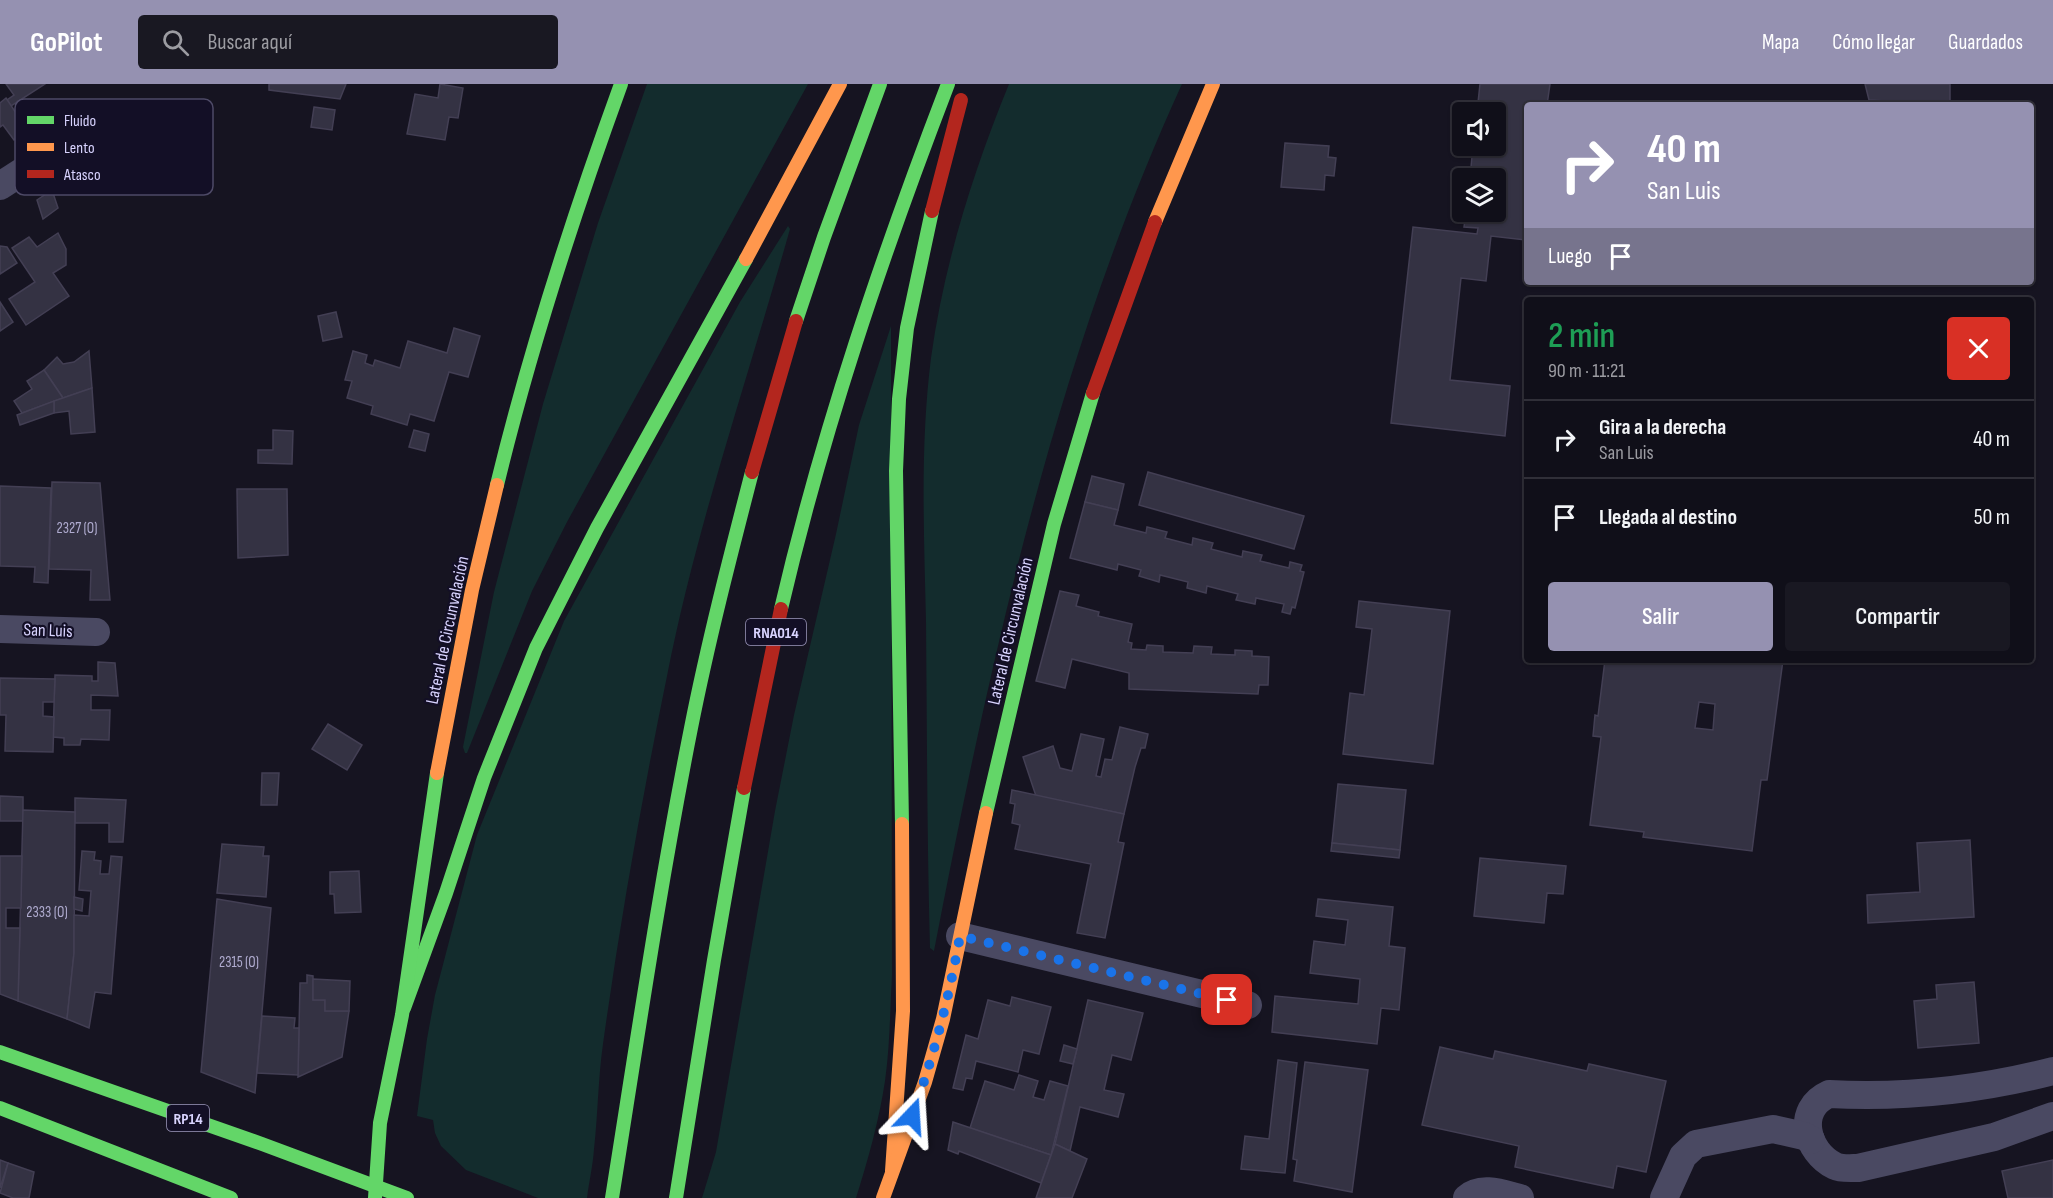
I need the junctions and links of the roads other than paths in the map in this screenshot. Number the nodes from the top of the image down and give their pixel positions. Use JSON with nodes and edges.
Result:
{"nodes":[{"id":1,"x":621,"y":84,"type":"edge"},
{"id":2,"x":840,"y":84,"type":"edge"},
{"id":3,"x":880,"y":84,"type":"edge"},
{"id":4,"x":948,"y":84,"type":"edge"},
{"id":5,"x":964,"y":84,"type":"edge"},
{"id":6,"x":1213,"y":84,"type":"edge"},
{"id":7,"x":15,"y":176,"type":"edge"},
{"id":8,"x":0,"y":186,"type":"edge"},
{"id":9,"x":0,"y":629,"type":"edge"},
{"id":10,"x":96,"y":632,"type":"dead end"},
{"id":11,"x":960,"y":936,"type":"junction"},
{"id":12,"x":1248,"y":1005,"type":"dead end"},
{"id":13,"x":404,"y":1008,"type":"junction"},
{"id":14,"x":0,"y":1052,"type":"edge"},
{"id":15,"x":2053,"y":1071,"type":"edge"},
{"id":16,"x":0,"y":1108,"type":"edge"},
{"id":17,"x":2053,"y":1116,"type":"edge"},
{"id":18,"x":1810,"y":1140,"type":"junction"},
{"id":19,"x":892,"y":1171,"type":"junction"},
{"id":20,"x":375,"y":1192,"type":"edge"},
{"id":21,"x":231,"y":1198,"type":"edge"},
{"id":22,"x":407,"y":1198,"type":"edge"},
{"id":23,"x":612,"y":1198,"type":"edge"},
{"id":24,"x":676,"y":1198,"type":"edge"},
{"id":25,"x":883,"y":1198,"type":"edge"},
{"id":26,"x":1467,"y":1198,"type":"edge"},
{"id":27,"x":1520,"y":1198,"type":"edge"},
{"id":28,"x":1664,"y":1198,"type":"edge"}],
"edges":[{"from":1,"to":13,"type":"main road","name":"Lateral de Circunvalación"},
{"from":2,"to":13,"type":"main road"},
{"from":3,"to":23,"type":"main road"},
{"from":4,"to":24,"type":"main road","number":"RNA014"},
{"from":5,"to":19,"type":"main road"},
{"from":6,"to":11,"type":"main road","name":"Lateral de Circunvalación"},
{"from":7,"to":8,"type":"street"},
{"from":9,"to":10,"type":"street","name":"San Luis"},
{"from":11,"to":12,"type":"street"},
{"from":11,"to":19,"type":"main road","name":"Lateral de Circunvalación"},
{"from":13,"to":20,"type":"main road","name":"Lateral de Circunvalación"},
{"from":14,"to":20,"type":"main road","number":"RP14"},
{"from":15,"to":18,"type":"street"},
{"from":16,"to":21,"type":"main road"},
{"from":17,"to":18,"type":"street"},
{"from":18,"to":28,"type":"street"},
{"from":19,"to":25,"type":"main road","name":"Lateral de Circunvalación"},
{"from":20,"to":22,"type":"main road","number":"RP14"},
{"from":26,"to":27,"type":"street"}]}
